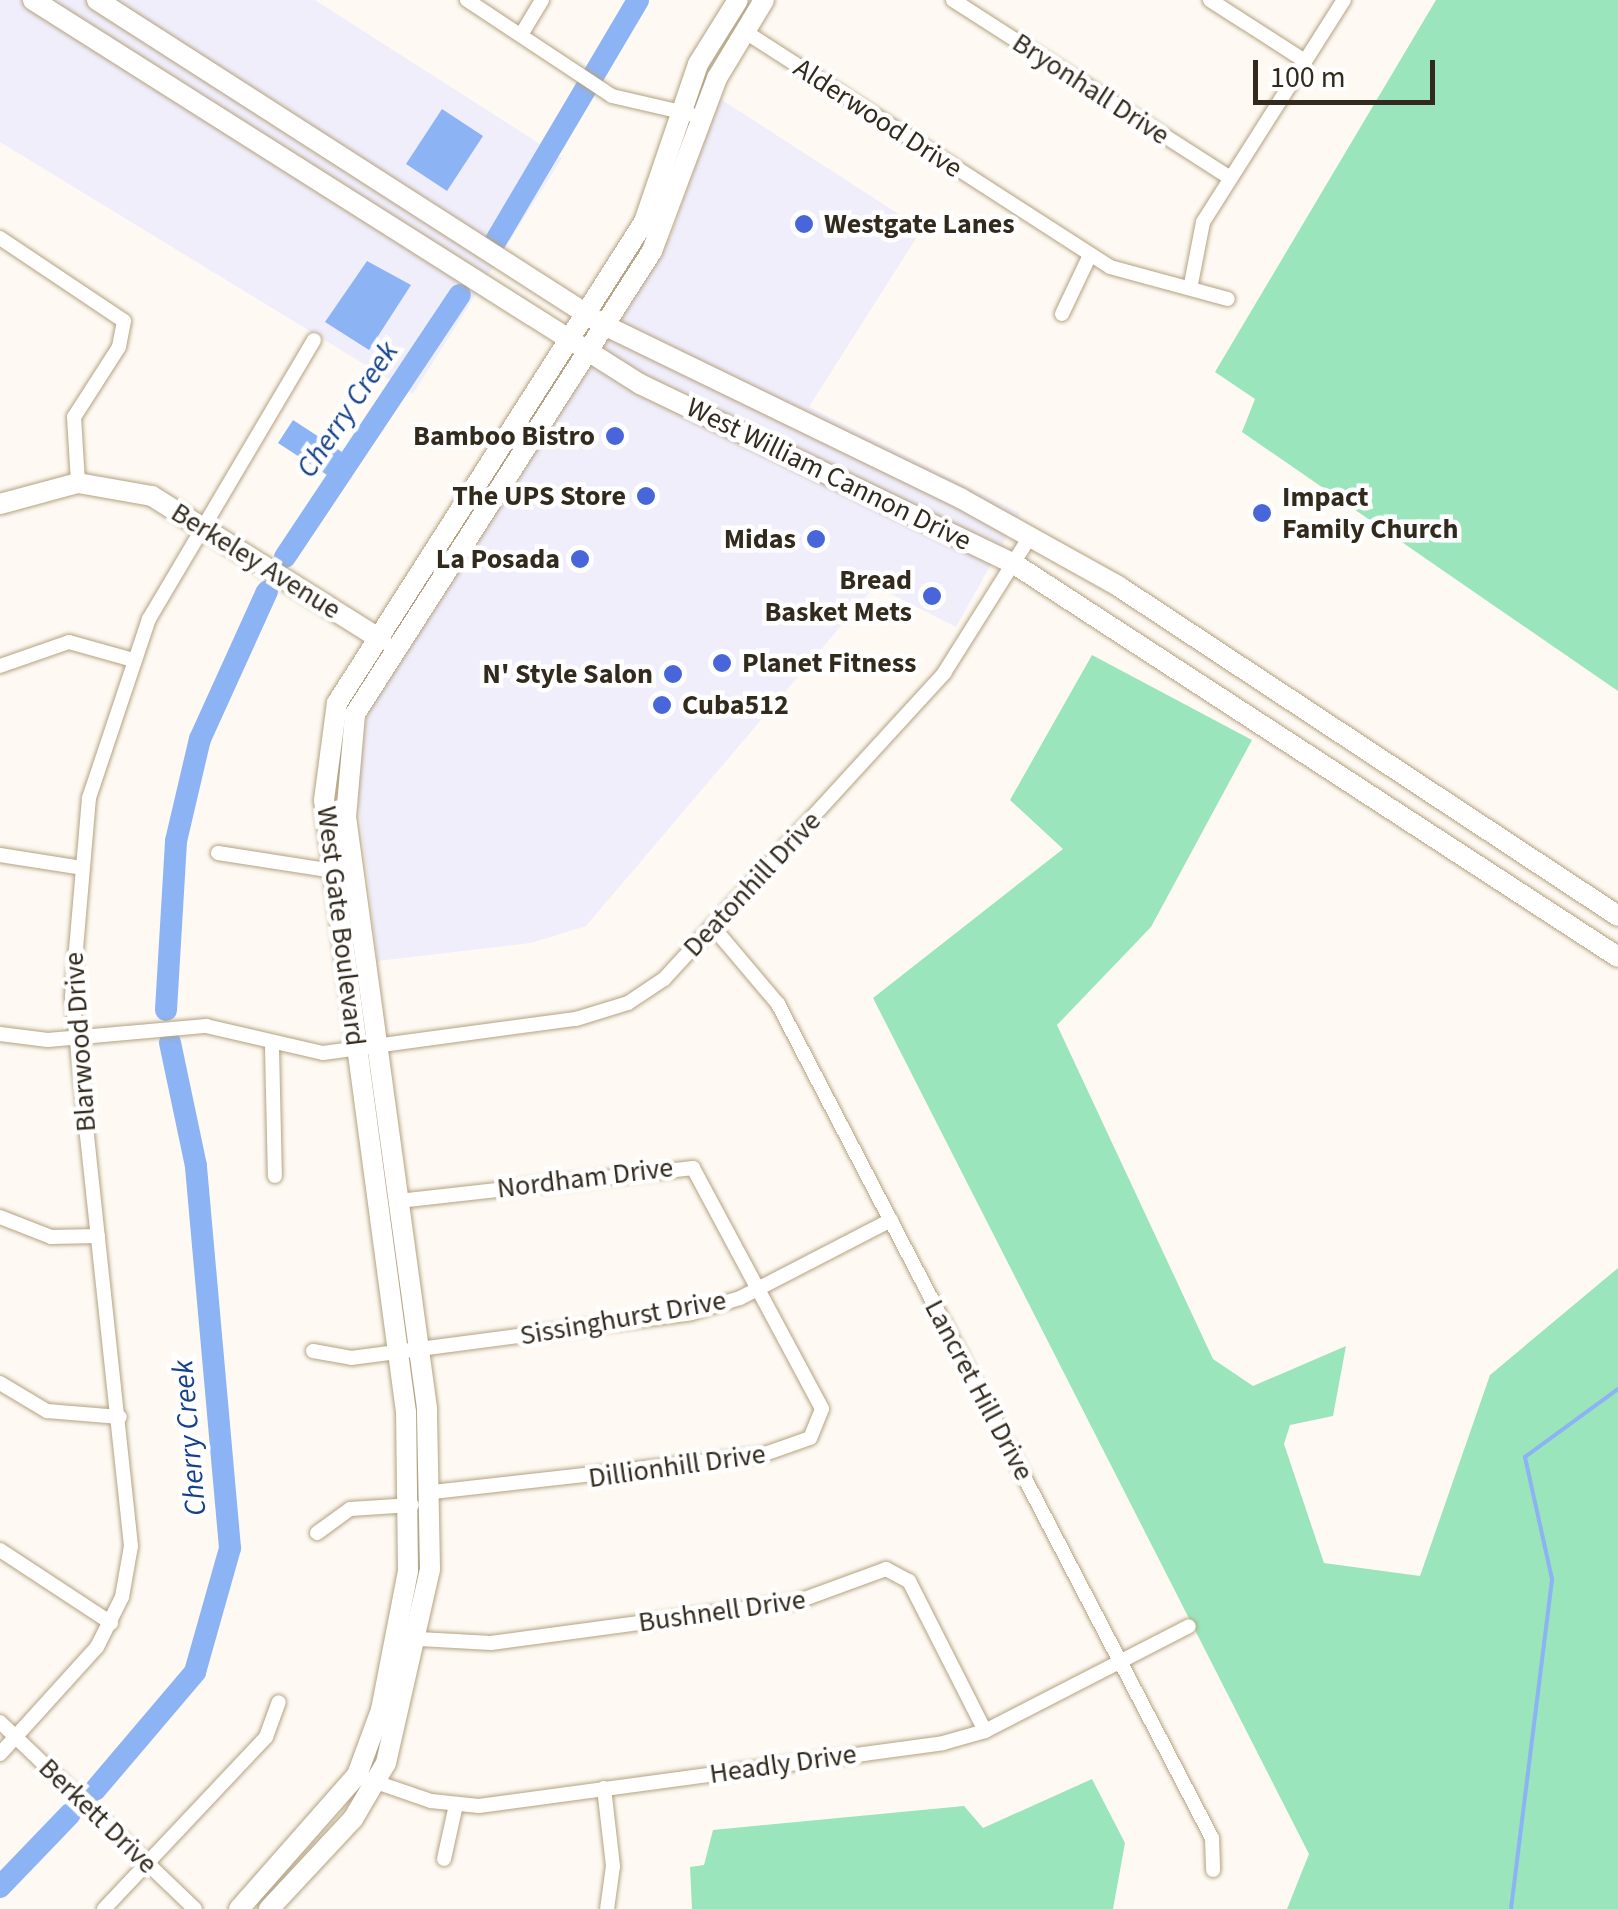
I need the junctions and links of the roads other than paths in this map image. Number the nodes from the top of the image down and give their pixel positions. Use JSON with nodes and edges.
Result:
{"nodes":[{"id":1,"x":34,"y":0,"type":"edge"},
{"id":2,"x":467,"y":0,"type":"edge"},
{"id":3,"x":542,"y":0,"type":"edge"},
{"id":4,"x":738,"y":0,"type":"edge"},
{"id":5,"x":764,"y":0,"type":"edge"},
{"id":6,"x":952,"y":0,"type":"edge"},
{"id":7,"x":1210,"y":0,"type":"edge"},
{"id":8,"x":1344,"y":0,"type":"edge"},
{"id":9,"x":104,"y":5,"type":"edge"},
{"id":10,"x":744,"y":31,"type":"junction"},
{"id":11,"x":520,"y":35,"type":"junction"},
{"id":12,"x":93,"y":39,"type":"junction"},
{"id":13,"x":1305,"y":61,"type":"junction"},
{"id":14,"x":693,"y":115,"type":"junction"},
{"id":15,"x":1230,"y":178,"type":"junction"},
{"id":16,"x":4,"y":241,"type":"edge"},
{"id":17,"x":1090,"y":256,"type":"junction"},
{"id":18,"x":0,"y":258,"type":"edge"},
{"id":19,"x":1190,"y":284,"type":"junction"},
{"id":20,"x":1228,"y":299,"type":"dead end"},
{"id":21,"x":1062,"y":314,"type":"dead end"},
{"id":22,"x":593,"y":319,"type":"junction"},
{"id":23,"x":314,"y":340,"type":"dead end"},
{"id":24,"x":576,"y":346,"type":"junction"},
{"id":25,"x":784,"y":414,"type":"junction"},
{"id":26,"x":772,"y":446,"type":"junction"},
{"id":27,"x":78,"y":483,"type":"junction"},
{"id":28,"x":0,"y":504,"type":"edge"},
{"id":29,"x":448,"y":519,"type":"junction"},
{"id":30,"x":200,"y":524,"type":"junction"},
{"id":31,"x":470,"y":530,"type":"junction"},
{"id":32,"x":1032,"y":536,"type":"junction"},
{"id":33,"x":1016,"y":565,"type":"junction"},
{"id":34,"x":382,"y":640,"type":"junction"},
{"id":35,"x":130,"y":658,"type":"junction"},
{"id":36,"x":0,"y":666,"type":"edge"},
{"id":37,"x":218,"y":853,"type":"dead end"},
{"id":38,"x":0,"y":855,"type":"edge"},
{"id":39,"x":77,"y":867,"type":"junction"},
{"id":40,"x":333,"y":871,"type":"junction"},
{"id":41,"x":1618,"y":916,"type":"edge"},
{"id":42,"x":714,"y":927,"type":"junction"},
{"id":43,"x":1618,"y":957,"type":"edge"},
{"id":44,"x":0,"y":1034,"type":"edge"},
{"id":45,"x":76,"y":1037,"type":"junction"},
{"id":46,"x":272,"y":1048,"type":"junction"},
{"id":47,"x":368,"y":1049,"type":"junction"},
{"id":48,"x":275,"y":1176,"type":"dead end"},
{"id":49,"x":399,"y":1201,"type":"junction"},
{"id":50,"x":0,"y":1217,"type":"edge"},
{"id":51,"x":890,"y":1220,"type":"junction"},
{"id":52,"x":98,"y":1236,"type":"junction"},
{"id":53,"x":760,"y":1289,"type":"junction"},
{"id":54,"x":420,"y":1350,"type":"junction"},
{"id":55,"x":312,"y":1351,"type":"dead end"},
{"id":56,"x":398,"y":1352,"type":"junction"},
{"id":57,"x":0,"y":1383,"type":"edge"},
{"id":58,"x":120,"y":1417,"type":"junction"},
{"id":59,"x":433,"y":1492,"type":"junction"},
{"id":60,"x":412,"y":1505,"type":"junction"},
{"id":61,"x":318,"y":1533,"type":"dead end"},
{"id":62,"x":0,"y":1550,"type":"edge"},
{"id":63,"x":112,"y":1623,"type":"junction"},
{"id":64,"x":1190,"y":1626,"type":"dead end"},
{"id":65,"x":419,"y":1638,"type":"junction"},
{"id":66,"x":1121,"y":1662,"type":"junction"},
{"id":67,"x":279,"y":1702,"type":"dead end"},
{"id":68,"x":0,"y":1722,"type":"edge"},
{"id":69,"x":985,"y":1731,"type":"junction"},
{"id":70,"x":16,"y":1737,"type":"junction"},
{"id":71,"x":0,"y":1754,"type":"edge"},
{"id":72,"x":366,"y":1779,"type":"junction"},
{"id":73,"x":604,"y":1788,"type":"junction"},
{"id":74,"x":456,"y":1806,"type":"junction"},
{"id":75,"x":444,"y":1859,"type":"dead end"},
{"id":76,"x":148,"y":1863,"type":"junction"},
{"id":77,"x":1213,"y":1870,"type":"dead end"},
{"id":78,"x":104,"y":1909,"type":"edge"},
{"id":79,"x":196,"y":1909,"type":"edge"},
{"id":80,"x":239,"y":1909,"type":"edge"},
{"id":81,"x":268,"y":1909,"type":"edge"},
{"id":82,"x":607,"y":1909,"type":"edge"}],
"edges":[{"from":1,"to":12,"type":"main road","name":"West William Cannon Drive"},
{"from":2,"to":11,"type":"street"},
{"from":3,"to":11,"type":"street"},
{"from":4,"to":14,"type":"main road","name":"West Gate Boulevard"},
{"from":5,"to":10,"type":"main road","name":"West Gate Boulevard"},
{"from":6,"to":15,"type":"street","name":"Bryonhall Drive"},
{"from":7,"to":13,"type":"street"},
{"from":8,"to":13,"type":"street"},
{"from":9,"to":12,"type":"main road"},
{"from":9,"to":22,"type":"main road","name":"West William Cannon Drive"},
{"from":10,"to":14,"type":"main road","name":"West Gate Boulevard"},
{"from":10,"to":17,"type":"street","name":"Alderwood Drive"},
{"from":11,"to":14,"type":"street"},
{"from":12,"to":24,"type":"main road","name":"West William Cannon Drive"},
{"from":13,"to":15,"type":"street"},
{"from":14,"to":22,"type":"main road","name":"West Gate Boulevard"},
{"from":15,"to":19,"type":"street"},
{"from":16,"to":18,"type":"street"},
{"from":16,"to":27,"type":"street"},
{"from":17,"to":19,"type":"street","name":"Alderwood Drive"},
{"from":17,"to":21,"type":"street"},
{"from":19,"to":20,"type":"street","name":"Alderwood Drive"},
{"from":22,"to":24,"type":"main road","name":"West Gate Boulevard"},
{"from":22,"to":25,"type":"main road","name":"West William Cannon Drive"},
{"from":23,"to":30,"type":"street","name":"Blarwood Drive"},
{"from":24,"to":26,"type":"main road","name":"West William Cannon Drive"},
{"from":24,"to":29,"type":"main road","name":"West Gate Boulevard"},
{"from":24,"to":31,"type":"main road","name":"West Gate Boulevard"},
{"from":25,"to":26,"type":"main road"},
{"from":25,"to":32,"type":"main road","name":"West William Cannon Drive"},
{"from":26,"to":33,"type":"main road","name":"West William Cannon Drive"},
{"from":27,"to":28,"type":"main road","name":"Berkeley Avenue"},
{"from":27,"to":30,"type":"main road","name":"Berkeley Avenue"},
{"from":29,"to":31,"type":"main road"},
{"from":29,"to":34,"type":"main road","name":"West Gate Boulevard"},
{"from":30,"to":34,"type":"main road","name":"Berkeley Avenue"},
{"from":30,"to":35,"type":"street","name":"Blarwood Drive"},
{"from":31,"to":34,"type":"main road","name":"West Gate Boulevard"},
{"from":32,"to":33,"type":"street","name":"Deatonhill Drive"},
{"from":32,"to":41,"type":"main road","name":"West William Cannon Drive"},
{"from":33,"to":42,"type":"street","name":"Deatonhill Drive"},
{"from":33,"to":43,"type":"main road","name":"West William Cannon Drive"},
{"from":34,"to":40,"type":"main road","name":"West Gate Boulevard"},
{"from":34,"to":47,"type":"main road","name":"West Gate Boulevard"},
{"from":35,"to":36,"type":"street"},
{"from":35,"to":39,"type":"street","name":"Blarwood Drive"},
{"from":37,"to":40,"type":"street"},
{"from":38,"to":39,"type":"street"},
{"from":39,"to":45,"type":"street","name":"Blarwood Drive"},
{"from":40,"to":47,"type":"main road","name":"West Gate Boulevard"},
{"from":42,"to":47,"type":"street","name":"Deatonhill Drive"},
{"from":42,"to":51,"type":"street","name":"Lancret Hill Drive"},
{"from":44,"to":45,"type":"street","name":"Deatonhill Drive"},
{"from":45,"to":46,"type":"street","name":"Deatonhill Drive"},
{"from":45,"to":52,"type":"street","name":"Blarwood Drive"},
{"from":46,"to":47,"type":"street","name":"Deatonhill Drive"},
{"from":46,"to":48,"type":"street"},
{"from":47,"to":49,"type":"main road","name":"West Gate Boulevard"},
{"from":47,"to":56,"type":"main road","name":"West Gate Boulevard"},
{"from":49,"to":53,"type":"street","name":"Nordham Drive"},
{"from":49,"to":54,"type":"main road","name":"West Gate Boulevard"},
{"from":50,"to":52,"type":"street"},
{"from":51,"to":53,"type":"street","name":"Sissinghurst Drive"},
{"from":51,"to":66,"type":"street","name":"Lancret Hill Drive"},
{"from":52,"to":58,"type":"street","name":"Blarwood Drive"},
{"from":53,"to":54,"type":"street","name":"Sissinghurst Drive"},
{"from":53,"to":59,"type":"street","name":"Dillionhill Drive"},
{"from":54,"to":56,"type":"street","name":"Sissinghurst Drive"},
{"from":54,"to":59,"type":"main road","name":"West Gate Boulevard"},
{"from":55,"to":56,"type":"street","name":"Sissinghurst Drive"},
{"from":56,"to":60,"type":"main road","name":"West Gate Boulevard"},
{"from":57,"to":58,"type":"street"},
{"from":58,"to":63,"type":"street","name":"Blarwood Drive"},
{"from":59,"to":65,"type":"main road","name":"West Gate Boulevard"},
{"from":60,"to":61,"type":"street"},
{"from":60,"to":72,"type":"main road","name":"West Gate Boulevard"},
{"from":62,"to":63,"type":"street"},
{"from":63,"to":70,"type":"street","name":"Blarwood Drive"},
{"from":64,"to":66,"type":"street","name":"Headly Drive"},
{"from":65,"to":69,"type":"street","name":"Bushnell Drive"},
{"from":65,"to":72,"type":"main road","name":"West Gate Boulevard"},
{"from":66,"to":69,"type":"street","name":"Headly Drive"},
{"from":66,"to":77,"type":"street","name":"Lancret Hill Drive"},
{"from":67,"to":76,"type":"street"},
{"from":68,"to":70,"type":"street","name":"Berkett Drive"},
{"from":69,"to":73,"type":"street","name":"Headly Drive"},
{"from":70,"to":71,"type":"street","name":"Blarwood Drive"},
{"from":70,"to":76,"type":"street","name":"Berkett Drive"},
{"from":72,"to":74,"type":"street","name":"Headly Drive"},
{"from":72,"to":80,"type":"main road","name":"West Gate Boulevard"},
{"from":72,"to":81,"type":"main road","name":"West Gate Boulevard"},
{"from":73,"to":74,"type":"street","name":"Headly Drive"},
{"from":73,"to":82,"type":"street"},
{"from":74,"to":75,"type":"street"},
{"from":76,"to":78,"type":"street"},
{"from":76,"to":79,"type":"street","name":"Berkett Drive"}]}
